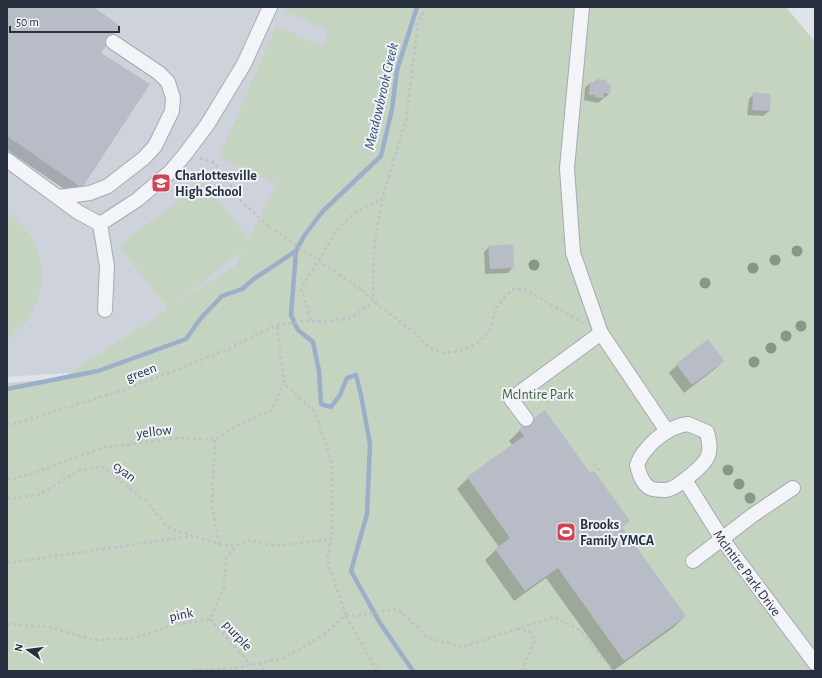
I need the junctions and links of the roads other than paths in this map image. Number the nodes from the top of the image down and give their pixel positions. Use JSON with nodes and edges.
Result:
{"nodes":[{"id":1,"x":270,"y":7,"type":"edge"},
{"id":2,"x":582,"y":7,"type":"edge"},
{"id":3,"x":113,"y":42,"type":"dead end"},
{"id":4,"x":7,"y":160,"type":"edge"},
{"id":5,"x":59,"y":197,"type":"junction"},
{"id":6,"x":100,"y":224,"type":"junction"},
{"id":7,"x":105,"y":310,"type":"dead end"},
{"id":8,"x":601,"y":333,"type":"junction"},
{"id":9,"x":526,"y":419,"type":"dead end"},
{"id":10,"x":667,"y":431,"type":"junction"},
{"id":11,"x":685,"y":480,"type":"junction"},
{"id":12,"x":793,"y":488,"type":"dead end"},
{"id":13,"x":722,"y":539,"type":"junction"},
{"id":14,"x":694,"y":561,"type":"dead end"},
{"id":15,"x":815,"y":663,"type":"edge"}],
"edges":[{"from":1,"to":6,"type":"street"},
{"from":2,"to":8,"type":"street"},
{"from":3,"to":5,"type":"street"},
{"from":4,"to":5,"type":"street"},
{"from":5,"to":6,"type":"street"},
{"from":6,"to":7,"type":"street"},
{"from":8,"to":9,"type":"street"},
{"from":8,"to":10,"type":"street"},
{"from":10,"to":11,"type":"street"},
{"from":10,"to":11,"type":"street"},
{"from":11,"to":13,"type":"street","name":"McIntire Park Drive"},
{"from":12,"to":13,"type":"street"},
{"from":13,"to":14,"type":"street"},
{"from":13,"to":15,"type":"street","name":"McIntire Park Drive"}]}
